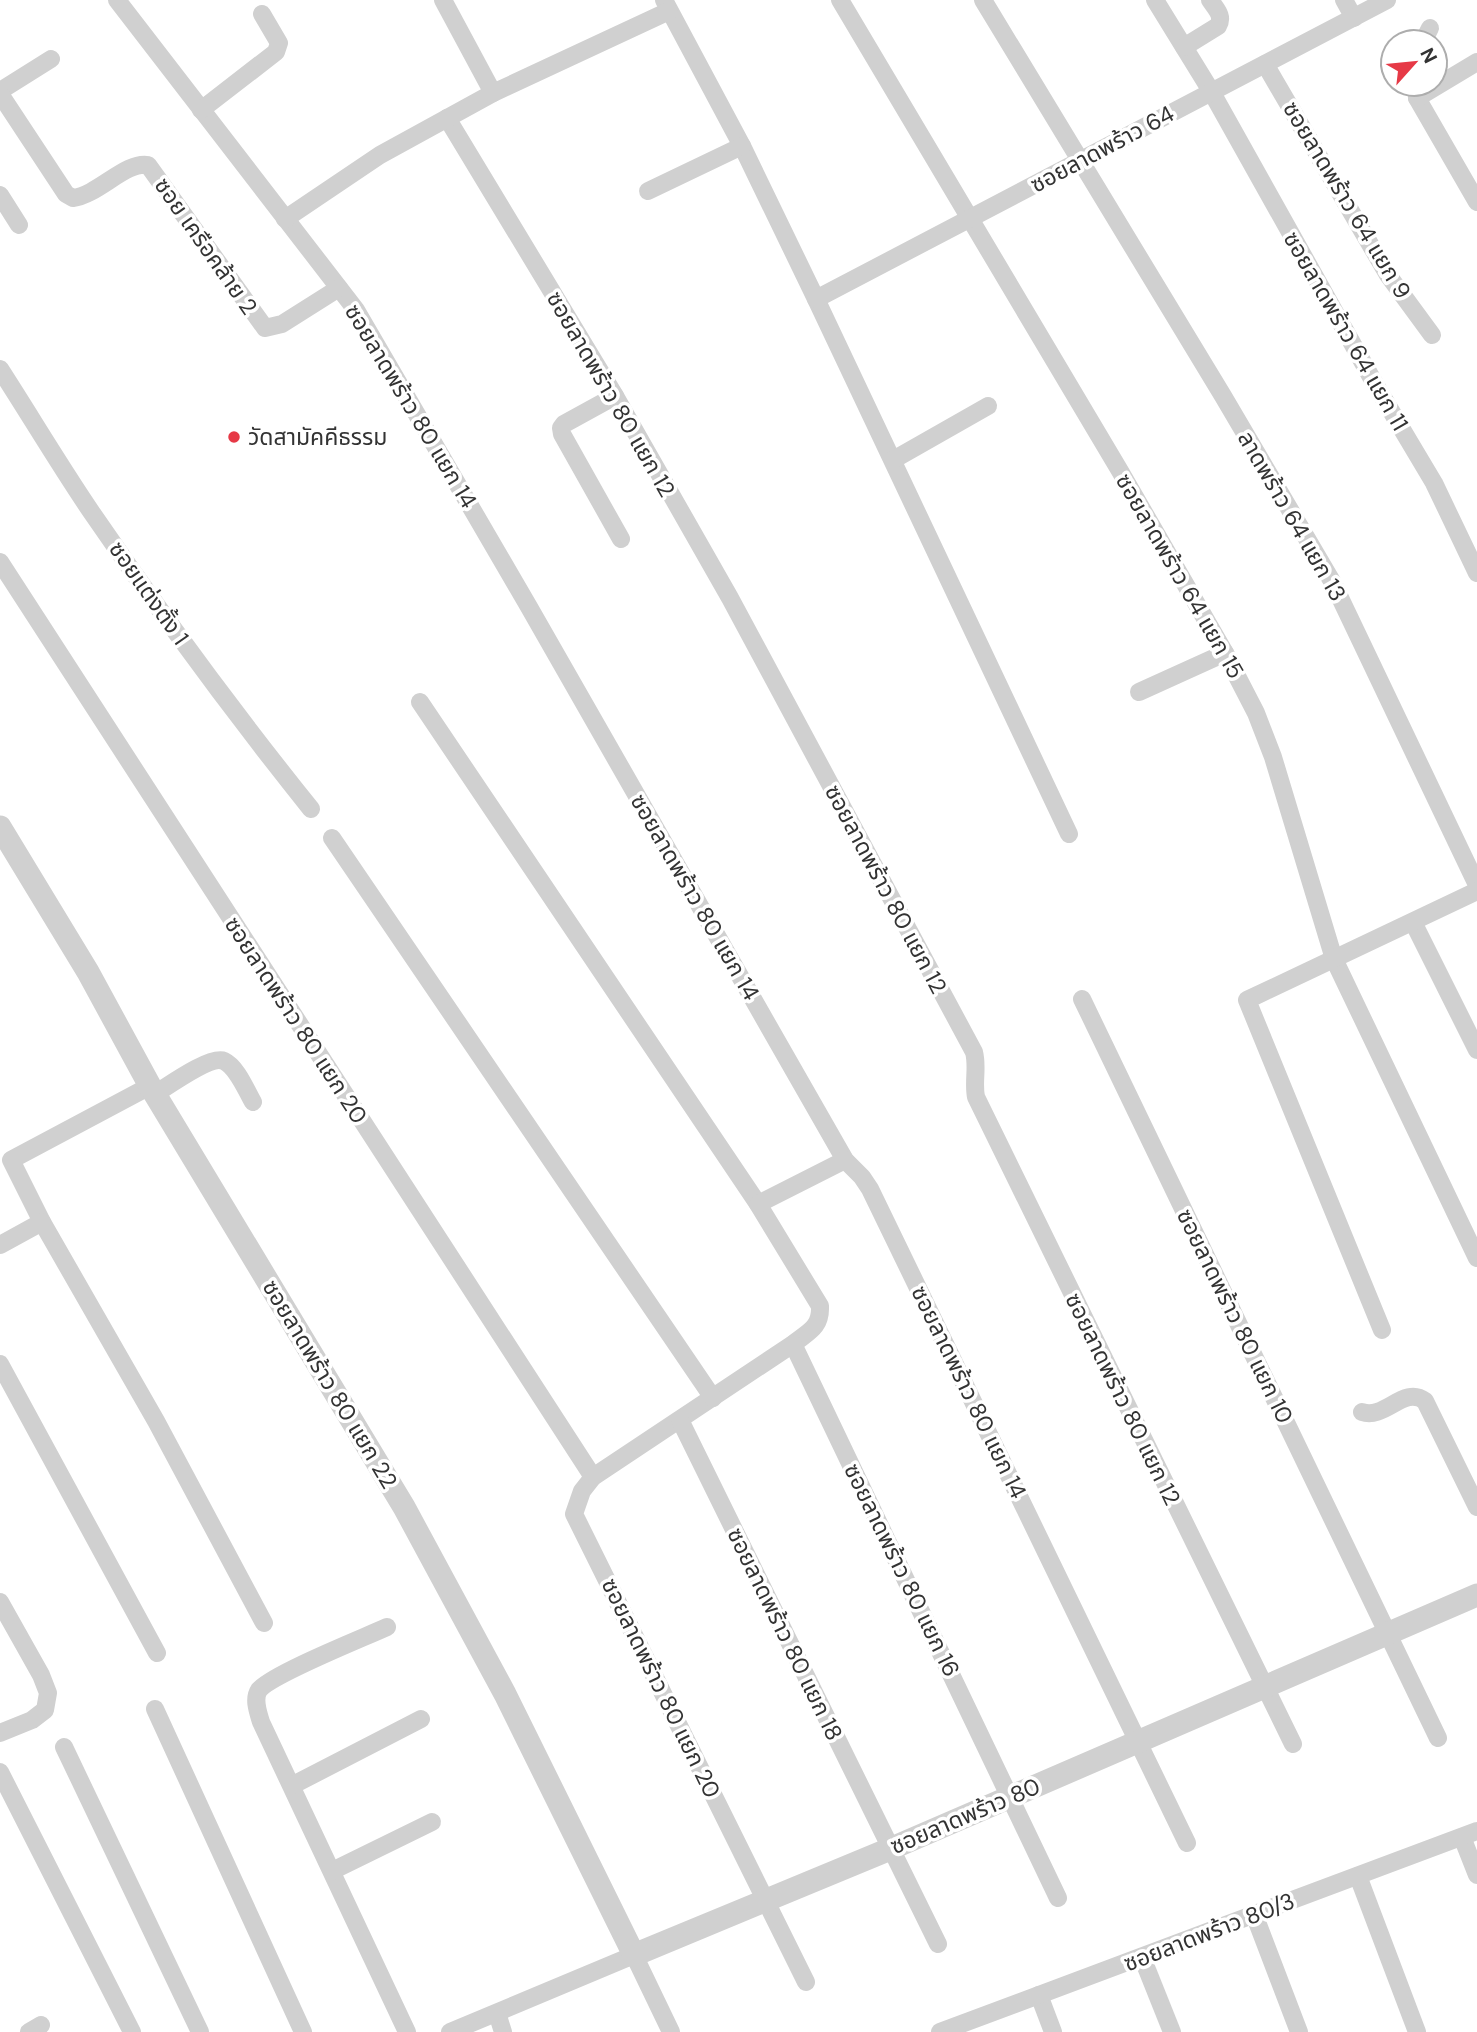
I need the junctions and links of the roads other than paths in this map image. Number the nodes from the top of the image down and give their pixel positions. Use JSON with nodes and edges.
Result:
{"nodes":[{"id":1,"x":117,"y":0,"type":"edge"},
{"id":2,"x":443,"y":0,"type":"edge"},
{"id":3,"x":840,"y":0,"type":"edge"},
{"id":4,"x":983,"y":0,"type":"edge"},
{"id":5,"x":1155,"y":0,"type":"edge"},
{"id":6,"x":1210,"y":0,"type":"edge"},
{"id":7,"x":1344,"y":0,"type":"edge"},
{"id":8,"x":1387,"y":0,"type":"edge"},
{"id":9,"x":666,"y":6,"type":"edge"},
{"id":10,"x":262,"y":14,"type":"dead end"},
{"id":11,"x":1354,"y":18,"type":"junction"},
{"id":12,"x":1184,"y":47,"type":"junction"},
{"id":13,"x":51,"y":59,"type":"dead end"},
{"id":14,"x":1477,"y":62,"type":"edge"},
{"id":15,"x":1265,"y":64,"type":"junction"},
{"id":16,"x":1449,"y":75,"type":"edge"},
{"id":17,"x":0,"y":92,"type":"edge"},
{"id":18,"x":1211,"y":92,"type":"junction"},
{"id":19,"x":493,"y":93,"type":"junction"},
{"id":20,"x":1420,"y":98,"type":"edge"},
{"id":21,"x":201,"y":110,"type":"junction"},
{"id":22,"x":447,"y":118,"type":"junction"},
{"id":23,"x":742,"y":146,"type":"junction"},
{"id":24,"x":1080,"y":162,"type":"junction"},
{"id":25,"x":648,"y":191,"type":"dead end"},
{"id":26,"x":0,"y":195,"type":"edge"},
{"id":27,"x":1477,"y":202,"type":"edge"},
{"id":28,"x":285,"y":219,"type":"junction"},
{"id":29,"x":969,"y":219,"type":"junction"},
{"id":30,"x":19,"y":226,"type":"dead end"},
{"id":31,"x":339,"y":288,"type":"junction"},
{"id":32,"x":816,"y":299,"type":"junction"},
{"id":33,"x":1432,"y":335,"type":"dead end"},
{"id":34,"x":0,"y":369,"type":"edge"},
{"id":35,"x":615,"y":397,"type":"junction"},
{"id":36,"x":988,"y":406,"type":"dead end"},
{"id":37,"x":893,"y":460,"type":"junction"},
{"id":38,"x":621,"y":539,"type":"dead end"},
{"id":39,"x":0,"y":562,"type":"edge"},
{"id":40,"x":1477,"y":573,"type":"edge"},
{"id":41,"x":1225,"y":653,"type":"junction"},
{"id":42,"x":1139,"y":692,"type":"dead end"},
{"id":43,"x":420,"y":702,"type":"dead end"},
{"id":44,"x":311,"y":808,"type":"dead end"},
{"id":45,"x":0,"y":827,"type":"edge"},
{"id":46,"x":1069,"y":834,"type":"dead end"},
{"id":47,"x":332,"y":838,"type":"dead end"},
{"id":48,"x":1477,"y":885,"type":"edge"},
{"id":49,"x":1477,"y":891,"type":"edge"},
{"id":50,"x":1413,"y":922,"type":"junction"},
{"id":51,"x":1334,"y":958,"type":"junction"},
{"id":52,"x":1082,"y":999,"type":"dead end"},
{"id":53,"x":1477,"y":1049,"type":"edge"},
{"id":54,"x":153,"y":1090,"type":"junction"},
{"id":55,"x":253,"y":1102,"type":"dead end"},
{"id":56,"x":845,"y":1160,"type":"junction"},
{"id":57,"x":758,"y":1204,"type":"junction"},
{"id":58,"x":42,"y":1222,"type":"junction"},
{"id":59,"x":0,"y":1245,"type":"edge"},
{"id":60,"x":1477,"y":1258,"type":"edge"},
{"id":61,"x":1382,"y":1330,"type":"dead end"},
{"id":62,"x":793,"y":1344,"type":"junction"},
{"id":63,"x":0,"y":1364,"type":"edge"},
{"id":64,"x":713,"y":1398,"type":"junction"},
{"id":65,"x":1362,"y":1412,"type":"dead end"},
{"id":66,"x":680,"y":1420,"type":"junction"},
{"id":67,"x":593,"y":1477,"type":"junction"},
{"id":68,"x":1477,"y":1507,"type":"edge"},
{"id":69,"x":1477,"y":1595,"type":"edge"},
{"id":70,"x":0,"y":1602,"type":"edge"},
{"id":71,"x":264,"y":1623,"type":"dead end"},
{"id":72,"x":387,"y":1627,"type":"dead end"},
{"id":73,"x":1388,"y":1634,"type":"junction"},
{"id":74,"x":157,"y":1653,"type":"dead end"},
{"id":75,"x":1265,"y":1688,"type":"junction"},
{"id":76,"x":155,"y":1709,"type":"dead end"},
{"id":77,"x":421,"y":1719,"type":"dead end"},
{"id":78,"x":0,"y":1734,"type":"edge"},
{"id":79,"x":1438,"y":1738,"type":"dead end"},
{"id":80,"x":1138,"y":1741,"type":"junction"},
{"id":81,"x":1293,"y":1744,"type":"dead end"},
{"id":82,"x":64,"y":1747,"type":"dead end"},
{"id":83,"x":0,"y":1772,"type":"edge"},
{"id":84,"x":293,"y":1785,"type":"junction"},
{"id":85,"x":1011,"y":1797,"type":"junction"},
{"id":86,"x":432,"y":1822,"type":"dead end"},
{"id":87,"x":1470,"y":1834,"type":"edge"},
{"id":88,"x":1187,"y":1843,"type":"dead end"},
{"id":89,"x":890,"y":1849,"type":"junction"},
{"id":90,"x":332,"y":1871,"type":"junction"},
{"id":91,"x":1477,"y":1875,"type":"edge"},
{"id":92,"x":1358,"y":1876,"type":"junction"},
{"id":93,"x":1058,"y":1898,"type":"dead end"},
{"id":94,"x":766,"y":1900,"type":"junction"},
{"id":95,"x":1254,"y":1914,"type":"junction"},
{"id":96,"x":938,"y":1944,"type":"dead end"},
{"id":97,"x":634,"y":1955,"type":"junction"},
{"id":98,"x":1142,"y":1956,"type":"junction"},
{"id":99,"x":806,"y":1982,"type":"dead end"},
{"id":100,"x":1039,"y":1995,"type":"junction"},
{"id":101,"x":497,"y":2013,"type":"junction"},
{"id":102,"x":132,"y":2032,"type":"edge"},
{"id":103,"x":200,"y":2032,"type":"edge"},
{"id":104,"x":303,"y":2032,"type":"edge"},
{"id":105,"x":407,"y":2032,"type":"edge"},
{"id":106,"x":450,"y":2032,"type":"edge"},
{"id":107,"x":503,"y":2032,"type":"edge"},
{"id":108,"x":671,"y":2032,"type":"edge"},
{"id":109,"x":940,"y":2032,"type":"edge"},
{"id":110,"x":1053,"y":2032,"type":"edge"},
{"id":111,"x":1172,"y":2032,"type":"edge"},
{"id":112,"x":1299,"y":2032,"type":"edge"},
{"id":113,"x":1417,"y":2032,"type":"edge"}],
"edges":[{"from":1,"to":21,"type":"street","name":"ซอยลาดพร้าว 80 แยก 14"},
{"from":2,"to":19,"type":"street"},
{"from":3,"to":29,"type":"street","name":"ซอยลาดพร้าว 64 แยก 15"},
{"from":4,"to":24,"type":"street","name":"ลาดพร้าว 64 แยก 13"},
{"from":5,"to":12,"type":"street","name":"ซอยลาดพร้าว 64 แยก 11"},
{"from":6,"to":12,"type":"street"},
{"from":7,"to":11,"type":"street"},
{"from":8,"to":11,"type":"street","name":"ซอยลาดพร้าว 64"},
{"from":9,"to":19,"type":"street"},
{"from":9,"to":23,"type":"street"},
{"from":10,"to":21,"type":"street"},
{"from":11,"to":15,"type":"street","name":"ซอยลาดพร้าว 64"},
{"from":12,"to":18,"type":"street","name":"ซอยลาดพร้าว 64 แยก 11"},
{"from":13,"to":17,"type":"street"},
{"from":14,"to":16,"type":"street"},
{"from":15,"to":18,"type":"street","name":"ซอยลาดพร้าว 64"},
{"from":15,"to":33,"type":"street","name":"ซอยลาดพร้าว 64 แยก 9"},
{"from":17,"to":31,"type":"street","name":"ซอย เครือคล้าย 2"},
{"from":18,"to":24,"type":"street","name":"ซอยลาดพร้าว 64"},
{"from":18,"to":40,"type":"street","name":"ซอยลาดพร้าว 64 แยก 11"},
{"from":19,"to":22,"type":"street"},
{"from":20,"to":27,"type":"street"},
{"from":21,"to":28,"type":"street","name":"ซอยลาดพร้าว 80 แยก 14"},
{"from":22,"to":28,"type":"street"},
{"from":22,"to":35,"type":"street","name":"ซอยลาดพร้าว 80 แยก 12"},
{"from":23,"to":25,"type":"street"},
{"from":23,"to":32,"type":"street"},
{"from":24,"to":29,"type":"street","name":"ซอยลาดพร้าว 64"},
{"from":24,"to":48,"type":"street","name":"ลาดพร้าว 64 แยก 13"},
{"from":26,"to":30,"type":"street"},
{"from":28,"to":31,"type":"street","name":"ซอยลาดพร้าว 80 แยก 14"},
{"from":29,"to":32,"type":"street","name":"ซอยลาดพร้าว 64"},
{"from":29,"to":41,"type":"street","name":"ซอยลาดพร้าว 64 แยก 15"},
{"from":31,"to":56,"type":"street","name":"ซอยลาดพร้าว 80 แยก 14"},
{"from":32,"to":37,"type":"street"},
{"from":34,"to":44,"type":"street","name":"ซอยแต่งตั้ง 1"},
{"from":35,"to":38,"type":"street"},
{"from":35,"to":75,"type":"street","name":"ซอยลาดพร้าว 80 แยก 12"},
{"from":36,"to":37,"type":"street"},
{"from":37,"to":46,"type":"street"},
{"from":39,"to":67,"type":"street","name":"ซอยลาดพร้าว 80 แยก 20"},
{"from":41,"to":42,"type":"street"},
{"from":41,"to":51,"type":"street","name":"ซอยลาดพร้าว 64 แยก 15"},
{"from":43,"to":57,"type":"street","name":"ซอยลาดพร้าว 80 แยก 20"},
{"from":45,"to":54,"type":"street","name":"ซอยลาดพร้าว 80 แยก 22"},
{"from":47,"to":64,"type":"street"},
{"from":49,"to":50,"type":"street"},
{"from":50,"to":51,"type":"street"},
{"from":50,"to":53,"type":"street"},
{"from":51,"to":60,"type":"street","name":"ซอยลาดพร้าว 64 แยก 15"},
{"from":51,"to":61,"type":"street"},
{"from":52,"to":73,"type":"street","name":"ซอยลาดพร้าว 80 แยก 10"},
{"from":54,"to":55,"type":"street"},
{"from":54,"to":58,"type":"street"},
{"from":54,"to":97,"type":"street","name":"ซอยลาดพร้าว 80 แยก 22"},
{"from":56,"to":57,"type":"street"},
{"from":56,"to":80,"type":"street","name":"ซอยลาดพร้าว 80 แยก 14"},
{"from":57,"to":62,"type":"street","name":"ซอยลาดพร้าว 80 แยก 20"},
{"from":58,"to":59,"type":"street"},
{"from":58,"to":71,"type":"street"},
{"from":62,"to":64,"type":"street","name":"ซอยลาดพร้าว 80 แยก 20"},
{"from":62,"to":85,"type":"street","name":"ซอยลาดพร้าว 80 แยก 16"},
{"from":63,"to":74,"type":"street"},
{"from":64,"to":66,"type":"street","name":"ซอยลาดพร้าว 80 แยก 20"},
{"from":65,"to":68,"type":"street"},
{"from":66,"to":67,"type":"street","name":"ซอยลาดพร้าว 80 แยก 20"},
{"from":66,"to":89,"type":"street","name":"ซอยลาดพร้าว 80 แยก 18"},
{"from":67,"to":94,"type":"street","name":"ซอยลาดพร้าว 80 แยก 20"},
{"from":69,"to":73,"type":"street","name":"ซอยลาดพร้าว 80"},
{"from":70,"to":78,"type":"street"},
{"from":72,"to":84,"type":"street"},
{"from":73,"to":75,"type":"street","name":"ซอยลาดพร้าว 80"},
{"from":73,"to":79,"type":"street","name":"ซอยลาดพร้าว 80 แยก 10"},
{"from":75,"to":80,"type":"street","name":"ซอยลาดพร้าว 80"},
{"from":75,"to":81,"type":"street","name":"ซอยลาดพร้าว 80 แยก 12"},
{"from":76,"to":104,"type":"street"},
{"from":77,"to":84,"type":"street"},
{"from":80,"to":85,"type":"street","name":"ซอยลาดพร้าว 80"},
{"from":80,"to":88,"type":"street","name":"ซอยลาดพร้าว 80 แยก 14"},
{"from":82,"to":103,"type":"street"},
{"from":83,"to":102,"type":"street"},
{"from":84,"to":90,"type":"street"},
{"from":85,"to":89,"type":"street","name":"ซอยลาดพร้าว 80"},
{"from":85,"to":93,"type":"street","name":"ซอยลาดพร้าว 80 แยก 16"},
{"from":86,"to":90,"type":"street"},
{"from":87,"to":91,"type":"street"},
{"from":87,"to":92,"type":"street","name":"ซอยลาดพร้าว 80/3"},
{"from":89,"to":94,"type":"street","name":"ซอยลาดพร้าว 80"},
{"from":89,"to":96,"type":"street","name":"ซอยลาดพร้าว 80 แยก 18"},
{"from":90,"to":105,"type":"street"},
{"from":92,"to":95,"type":"street","name":"ซอยลาดพร้าว 80/3"},
{"from":92,"to":113,"type":"street"},
{"from":94,"to":97,"type":"street","name":"ซอยลาดพร้าว 80"},
{"from":94,"to":99,"type":"street"},
{"from":95,"to":98,"type":"street","name":"ซอยลาดพร้าว 80/3"},
{"from":95,"to":112,"type":"street"},
{"from":97,"to":101,"type":"street","name":"ซอยลาดพร้าว 80"},
{"from":97,"to":108,"type":"street"},
{"from":98,"to":100,"type":"street","name":"ซอยลาดพร้าว 80/3"},
{"from":98,"to":111,"type":"street"},
{"from":100,"to":109,"type":"street","name":"ซอยลาดพร้าว 80/3"},
{"from":100,"to":110,"type":"street"},
{"from":101,"to":106,"type":"street","name":"ซอยลาดพร้าว 80"},
{"from":101,"to":107,"type":"street"}]}
